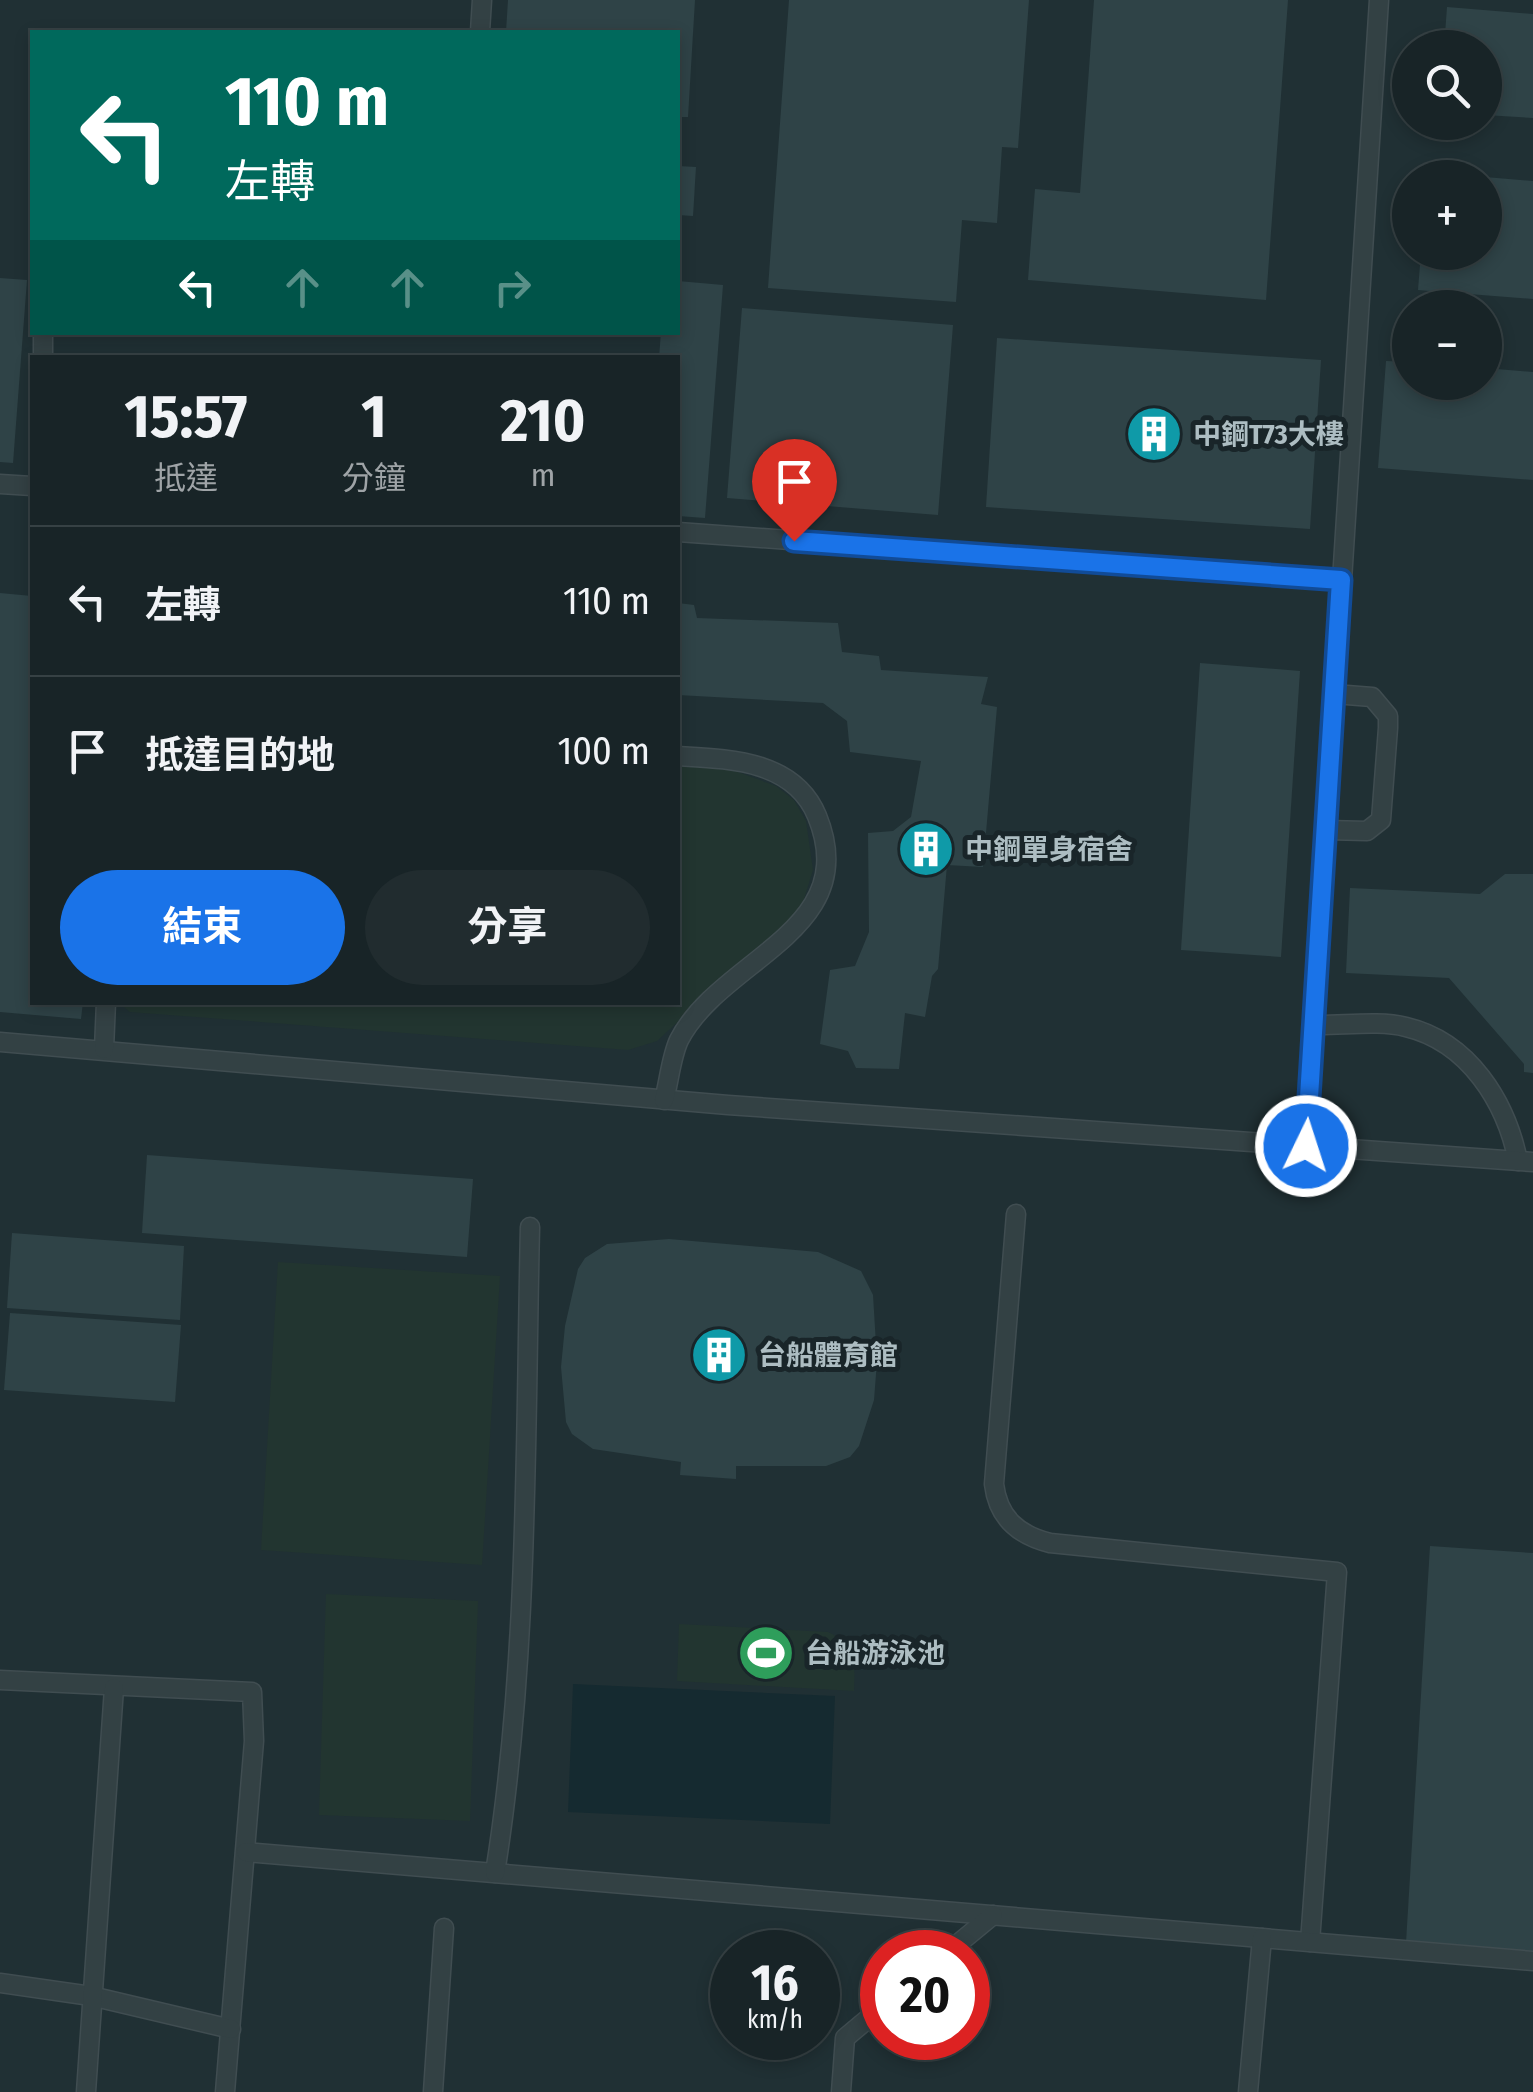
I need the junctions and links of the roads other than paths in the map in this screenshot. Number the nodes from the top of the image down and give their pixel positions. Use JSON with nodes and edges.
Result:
{"nodes":[{"id":1,"x":482,"y":0,"type":"edge"},
{"id":2,"x":1379,"y":0,"type":"edge"},
{"id":3,"x":480,"y":30,"type":"edge"},
{"id":4,"x":0,"y":484,"type":"edge"},
{"id":5,"x":30,"y":486,"type":"edge"},
{"id":6,"x":680,"y":532,"type":"edge"},
{"id":7,"x":1341,"y":580,"type":"junction"},
{"id":8,"x":1334,"y":694,"type":"junction"},
{"id":9,"x":680,"y":756,"type":"edge"},
{"id":10,"x":1326,"y":830,"type":"junction"},
{"id":11,"x":106,"y":1005,"type":"edge"},
{"id":12,"x":1313,"y":1025,"type":"junction"},
{"id":13,"x":0,"y":1042,"type":"edge"},
{"id":14,"x":104,"y":1049,"type":"junction"},
{"id":15,"x":664,"y":1100,"type":"junction"},
{"id":16,"x":1306,"y":1146,"type":"junction"},
{"id":17,"x":1526,"y":1162,"type":"edge"},
{"id":18,"x":1016,"y":1214,"type":"dead end"},
{"id":19,"x":530,"y":1227,"type":"dead end"},
{"id":20,"x":0,"y":1680,"type":"edge"},
{"id":21,"x":114,"y":1688,"type":"junction"},
{"id":22,"x":246,"y":1852,"type":"junction"},
{"id":23,"x":495,"y":1873,"type":"junction"},
{"id":24,"x":993,"y":1915,"type":"junction"},
{"id":25,"x":444,"y":1928,"type":"dead end"},
{"id":26,"x":975,"y":1930,"type":"edge"},
{"id":27,"x":1262,"y":1938,"type":"junction"},
{"id":28,"x":1310,"y":1942,"type":"junction"},
{"id":29,"x":1533,"y":1961,"type":"edge"},
{"id":30,"x":0,"y":1984,"type":"edge"},
{"id":31,"x":91,"y":1996,"type":"junction"},
{"id":32,"x":860,"y":2025,"type":"edge"},
{"id":33,"x":231,"y":2028,"type":"junction"},
{"id":34,"x":86,"y":2092,"type":"edge"},
{"id":35,"x":225,"y":2092,"type":"edge"},
{"id":36,"x":433,"y":2092,"type":"edge"},
{"id":37,"x":842,"y":2092,"type":"edge"},
{"id":38,"x":1248,"y":2092,"type":"edge"}],
"edges":[{"from":1,"to":3,"type":"lane"},
{"from":2,"to":7,"type":"lane"},
{"from":4,"to":5,"type":"lane"},
{"from":6,"to":7,"type":"lane"},
{"from":7,"to":8,"type":"lane"},
{"from":8,"to":10,"type":"lane"},
{"from":8,"to":10,"type":"lane"},
{"from":9,"to":15,"type":"lane"},
{"from":10,"to":12,"type":"lane"},
{"from":11,"to":14,"type":"lane"},
{"from":12,"to":16,"type":"lane"},
{"from":12,"to":17,"type":"lane"},
{"from":13,"to":14,"type":"lane"},
{"from":14,"to":15,"type":"lane"},
{"from":15,"to":16,"type":"lane"},
{"from":16,"to":17,"type":"lane"},
{"from":18,"to":28,"type":"lane"},
{"from":19,"to":23,"type":"lane"},
{"from":20,"to":21,"type":"lane"},
{"from":21,"to":22,"type":"lane"},
{"from":21,"to":31,"type":"lane"},
{"from":22,"to":23,"type":"lane"},
{"from":22,"to":33,"type":"lane"},
{"from":23,"to":24,"type":"lane"},
{"from":24,"to":26,"type":"lane"},
{"from":24,"to":27,"type":"lane"},
{"from":25,"to":36,"type":"lane"},
{"from":27,"to":28,"type":"lane"},
{"from":27,"to":38,"type":"lane"},
{"from":28,"to":29,"type":"lane"},
{"from":30,"to":31,"type":"lane"},
{"from":31,"to":33,"type":"lane"},
{"from":31,"to":34,"type":"lane"},
{"from":32,"to":37,"type":"lane"},
{"from":33,"to":35,"type":"lane"}]}
